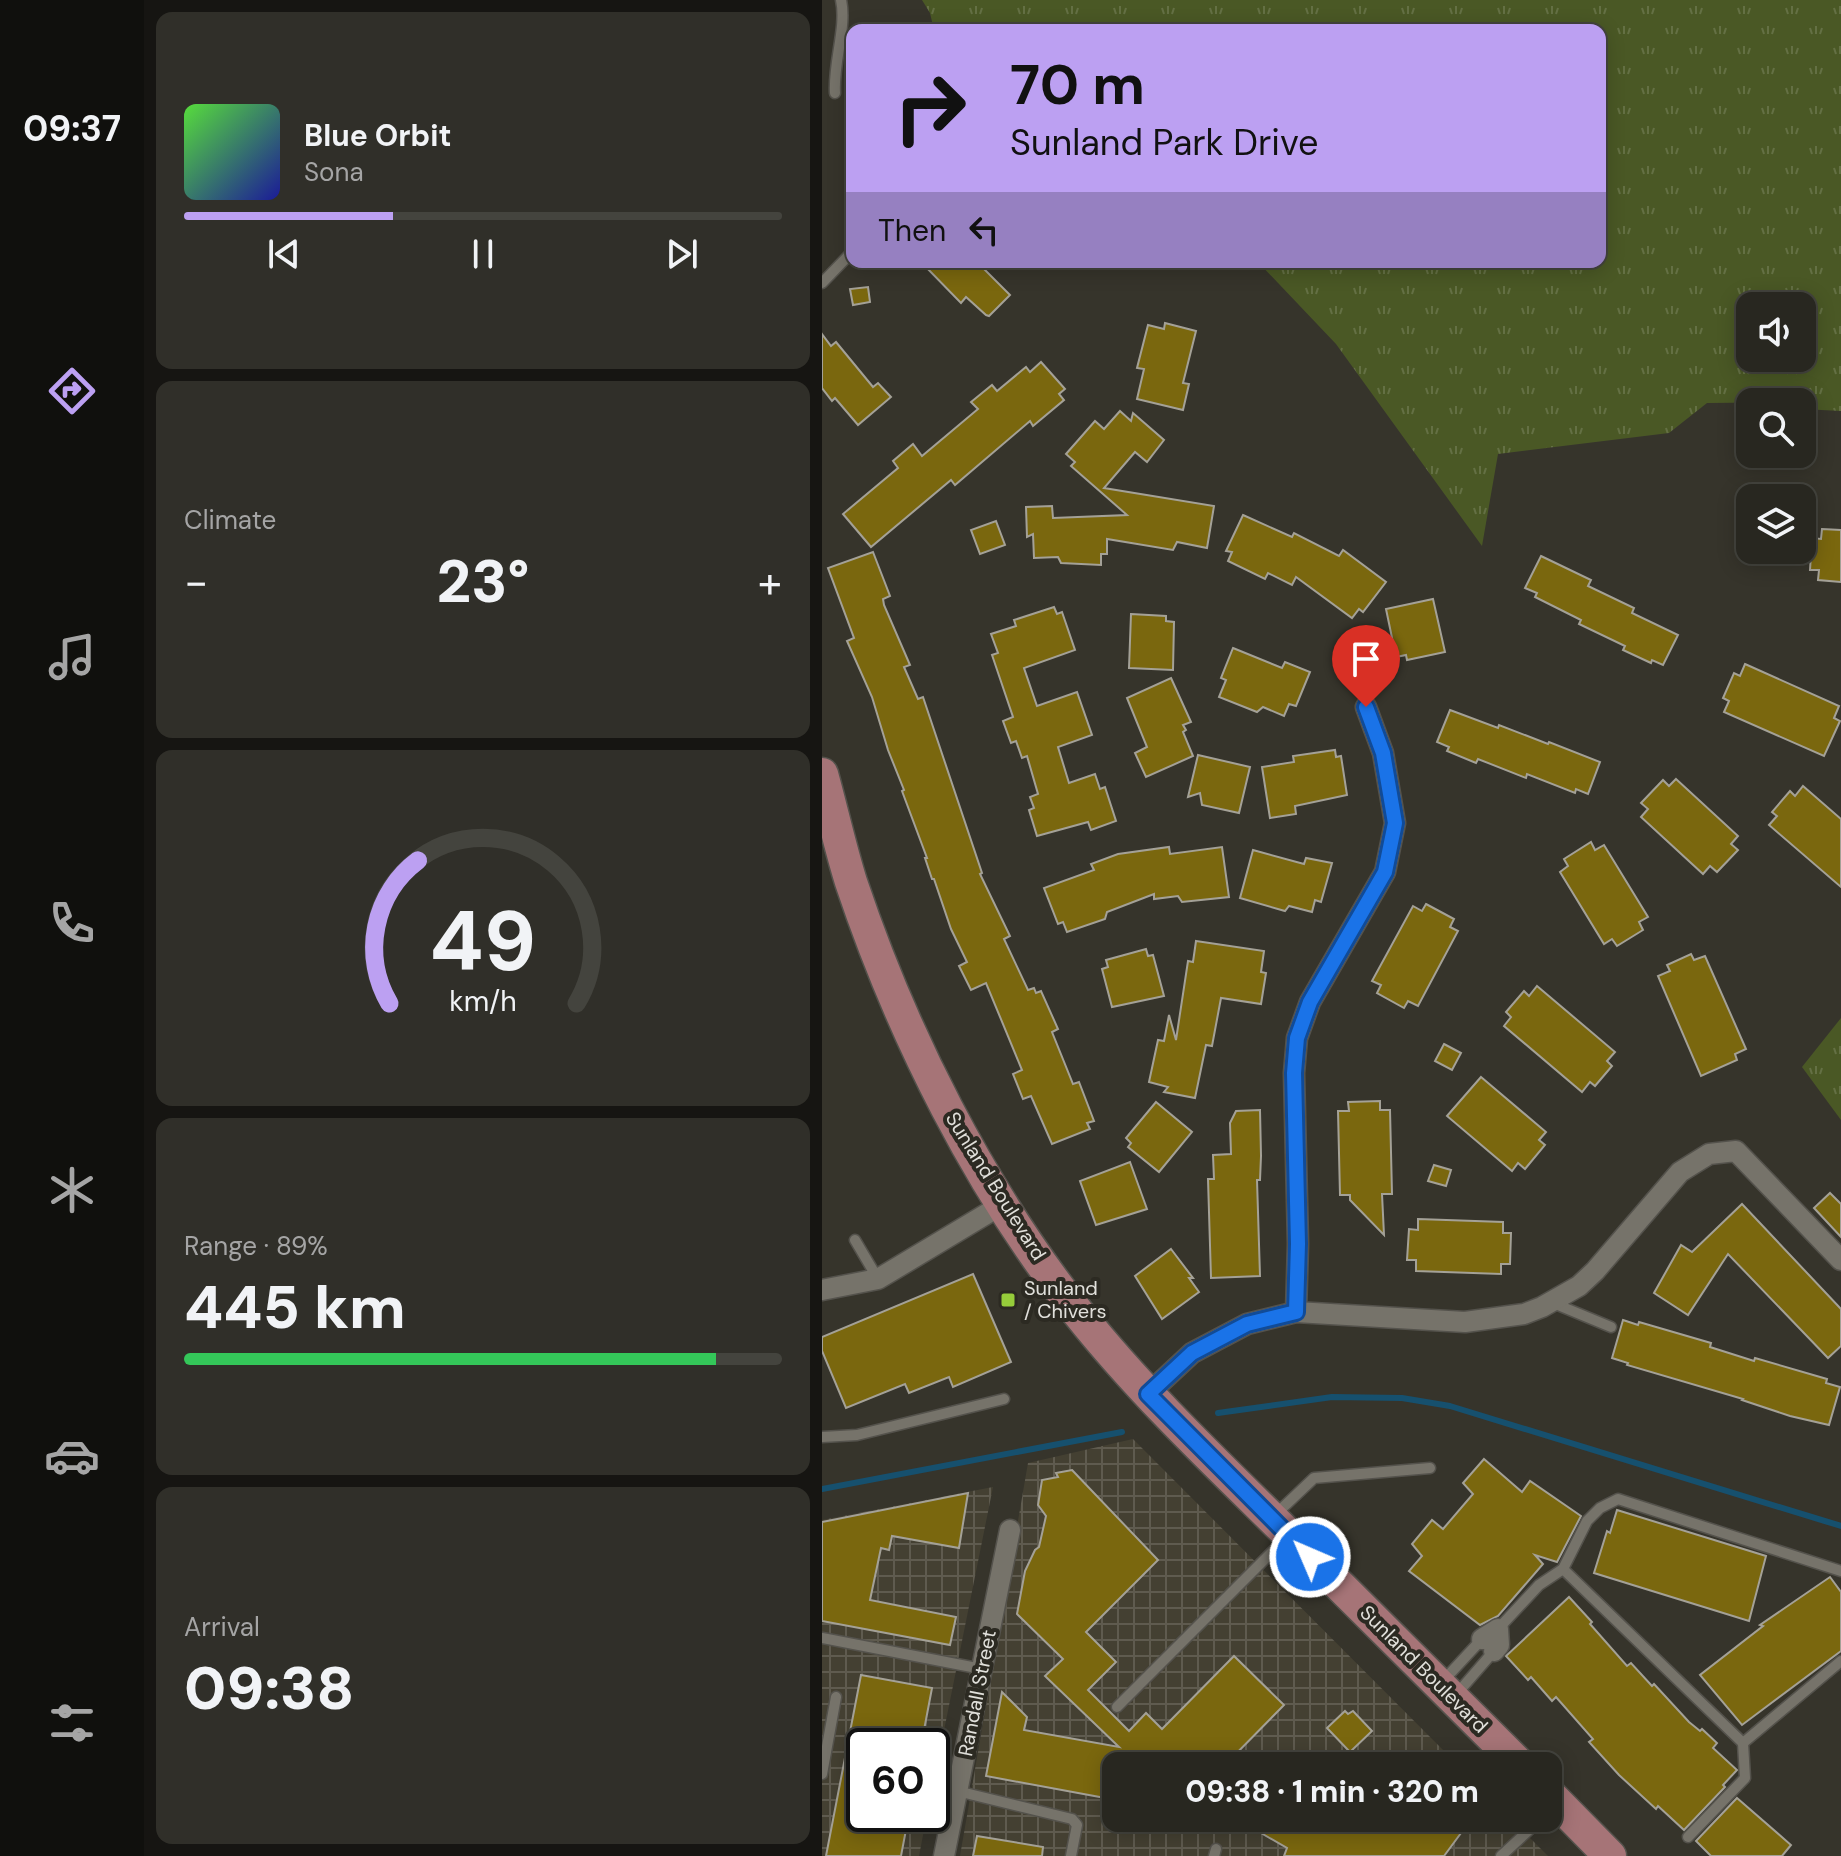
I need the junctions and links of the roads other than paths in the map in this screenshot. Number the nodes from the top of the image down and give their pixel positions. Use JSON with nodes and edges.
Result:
{"nodes":[{"id":1,"x":841,"y":0,"type":"edge"},
{"id":2,"x":835,"y":93,"type":"dead end"},
{"id":3,"x":846,"y":258,"type":"edge"},
{"id":4,"x":822,"y":283,"type":"edge"},
{"id":5,"x":1366,"y":707,"type":"dead end"},
{"id":6,"x":822,"y":774,"type":"edge"},
{"id":7,"x":1003,"y":1204,"type":"junction"},
{"id":8,"x":855,"y":1240,"type":"dead end"},
{"id":9,"x":1841,"y":1260,"type":"edge"},
{"id":10,"x":878,"y":1279,"type":"junction"},
{"id":11,"x":822,"y":1290,"type":"edge"},
{"id":12,"x":1551,"y":1302,"type":"junction"},
{"id":13,"x":1296,"y":1312,"type":"junction"},
{"id":14,"x":1611,"y":1327,"type":"dead end"},
{"id":15,"x":1148,"y":1394,"type":"junction"},
{"id":16,"x":1004,"y":1399,"type":"dead end"},
{"id":17,"x":822,"y":1437,"type":"edge"},
{"id":18,"x":1430,"y":1468,"type":"dead end"},
{"id":19,"x":1280,"y":1526,"type":"junction"},
{"id":20,"x":1010,"y":1530,"type":"dead end"},
{"id":21,"x":1563,"y":1569,"type":"junction"},
{"id":22,"x":1841,"y":1571,"type":"edge"},
{"id":23,"x":822,"y":1638,"type":"edge"},
{"id":24,"x":1492,"y":1639,"type":"junction"},
{"id":25,"x":1841,"y":1661,"type":"edge"},
{"id":26,"x":982,"y":1669,"type":"junction"},
{"id":27,"x":1446,"y":1692,"type":"junction"},
{"id":28,"x":836,"y":1697,"type":"dead end"},
{"id":29,"x":1117,"y":1707,"type":"dead end"},
{"id":30,"x":1743,"y":1743,"type":"junction"},
{"id":31,"x":1507,"y":1752,"type":"edge"},
{"id":32,"x":822,"y":1774,"type":"edge"},
{"id":33,"x":957,"y":1791,"type":"junction"},
{"id":34,"x":1562,"y":1817,"type":"edge"},
{"id":35,"x":1525,"y":1832,"type":"edge"},
{"id":36,"x":1688,"y":1837,"type":"dead end"},
{"id":37,"x":944,"y":1856,"type":"edge"},
{"id":38,"x":1071,"y":1856,"type":"edge"},
{"id":39,"x":1501,"y":1856,"type":"edge"},
{"id":40,"x":1610,"y":1856,"type":"edge"}],
"edges":[{"from":1,"to":2,"type":"lane"},
{"from":3,"to":4,"type":"lane"},
{"from":5,"to":13,"type":"street"},
{"from":6,"to":7,"type":"main road","name":"Sunland Boulevard"},
{"from":7,"to":10,"type":"street"},
{"from":7,"to":15,"type":"main road","name":"Sunland Boulevard"},
{"from":8,"to":10,"type":"lane"},
{"from":9,"to":12,"type":"street"},
{"from":10,"to":11,"type":"street"},
{"from":12,"to":13,"type":"street"},
{"from":12,"to":14,"type":"lane"},
{"from":13,"to":15,"type":"street"},
{"from":15,"to":19,"type":"main road","name":"Sunland Boulevard"},
{"from":16,"to":17,"type":"lane"},
{"from":18,"to":19,"type":"lane"},
{"from":19,"to":27,"type":"main road","name":"Sunland Boulevard"},
{"from":19,"to":29,"type":"lane"},
{"from":20,"to":26,"type":"street","name":"Randall Street"},
{"from":21,"to":22,"type":"lane"},
{"from":21,"to":24,"type":"lane"},
{"from":21,"to":30,"type":"lane"},
{"from":23,"to":26,"type":"lane"},
{"from":24,"to":27,"type":"lane"},
{"from":24,"to":27,"type":"lane"},
{"from":25,"to":30,"type":"lane"},
{"from":26,"to":33,"type":"street","name":"Randall Street"},
{"from":27,"to":31,"type":"main road","name":"Sunland Boulevard"},
{"from":28,"to":32,"type":"lane"},
{"from":30,"to":36,"type":"lane"},
{"from":33,"to":37,"type":"street","name":"Randall Street"},
{"from":33,"to":38,"type":"lane"},
{"from":34,"to":40,"type":"main road"},
{"from":35,"to":39,"type":"lane"}]}
